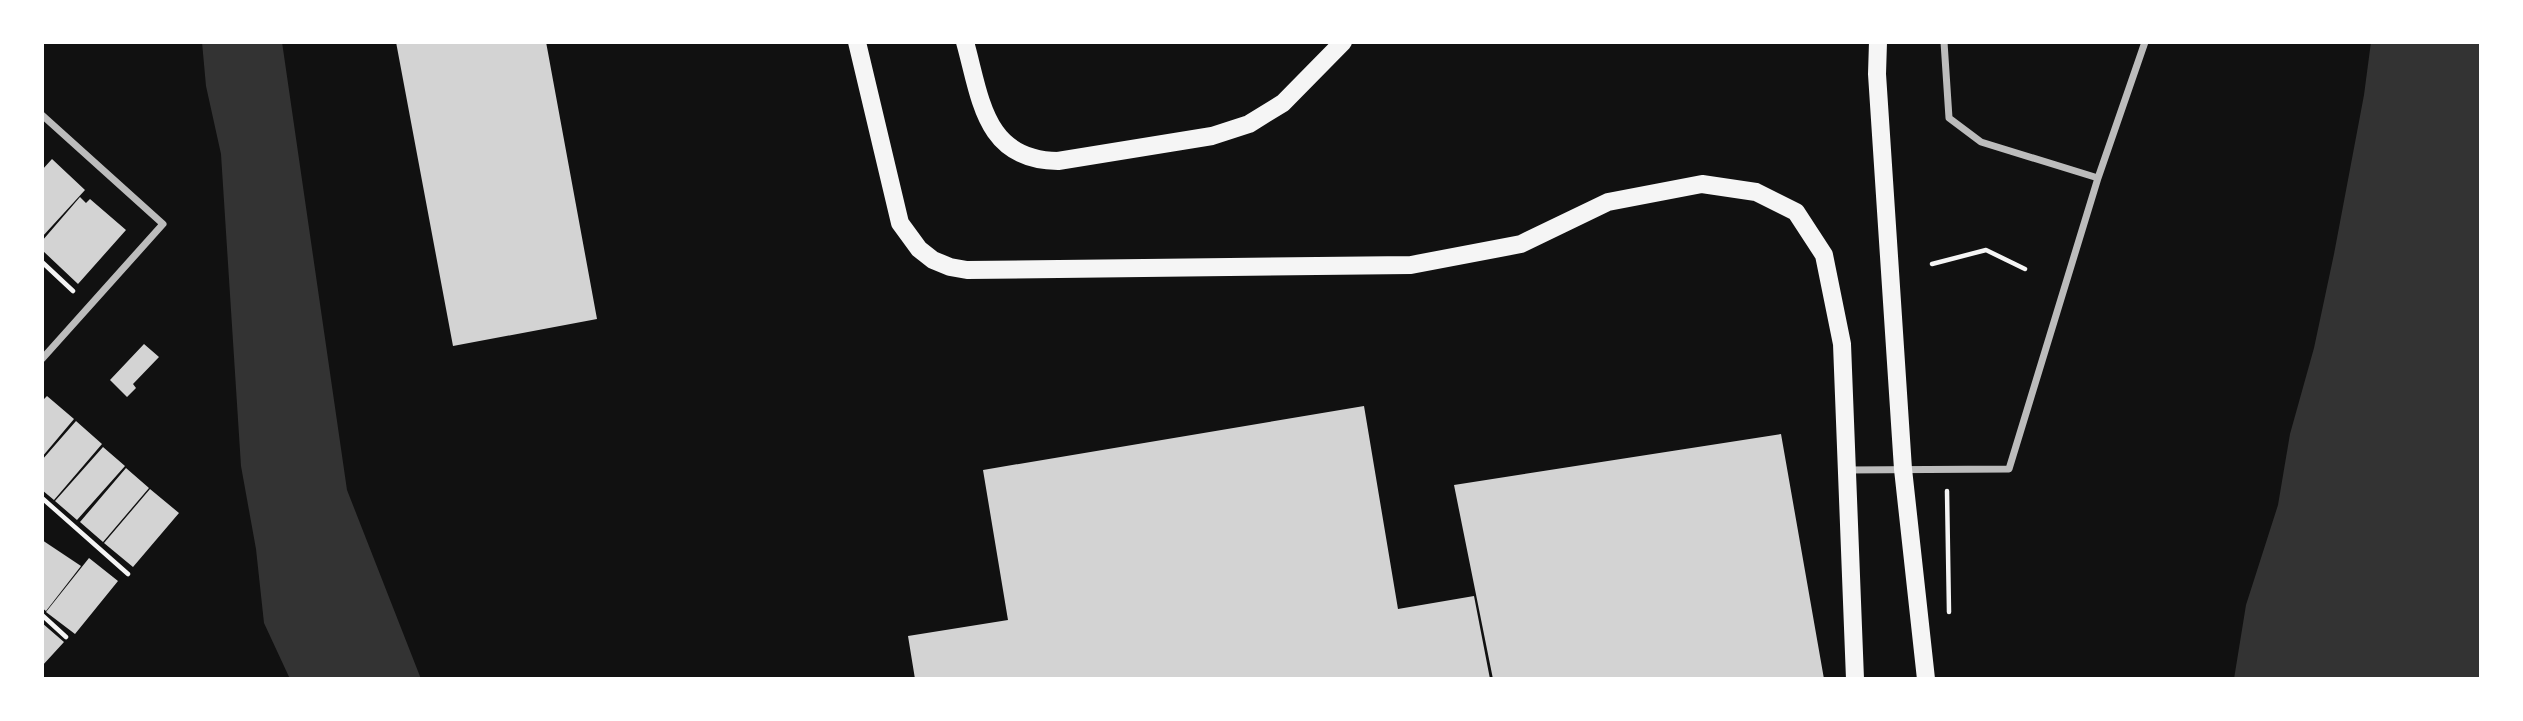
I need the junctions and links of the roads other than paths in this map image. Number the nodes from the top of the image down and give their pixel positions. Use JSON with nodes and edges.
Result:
{"nodes":[{"id":1,"x":857,"y":42,"type":"edge"},
{"id":2,"x":965,"y":42,"type":"edge"},
{"id":3,"x":1343,"y":42,"type":"edge"},
{"id":4,"x":1878,"y":42,"type":"edge"},
{"id":5,"x":1944,"y":42,"type":"edge"},
{"id":6,"x":2145,"y":42,"type":"edge"},
{"id":7,"x":42,"y":115,"type":"edge"},
{"id":8,"x":2098,"y":178,"type":"junction"},
{"id":9,"x":42,"y":359,"type":"edge"},
{"id":10,"x":1903,"y":469,"type":"junction"},
{"id":11,"x":1847,"y":470,"type":"junction"},
{"id":12,"x":1855,"y":679,"type":"edge"},
{"id":13,"x":1926,"y":679,"type":"edge"}],
"edges":[{"from":1,"to":11,"type":"main road"},
{"from":2,"to":3,"type":"main road"},
{"from":4,"to":10,"type":"main road"},
{"from":5,"to":8,"type":"street"},
{"from":6,"to":8,"type":"street"},
{"from":7,"to":9,"type":"street"},
{"from":8,"to":10,"type":"street"},
{"from":10,"to":11,"type":"street"},
{"from":10,"to":13,"type":"main road"},
{"from":11,"to":12,"type":"main road"}]}
